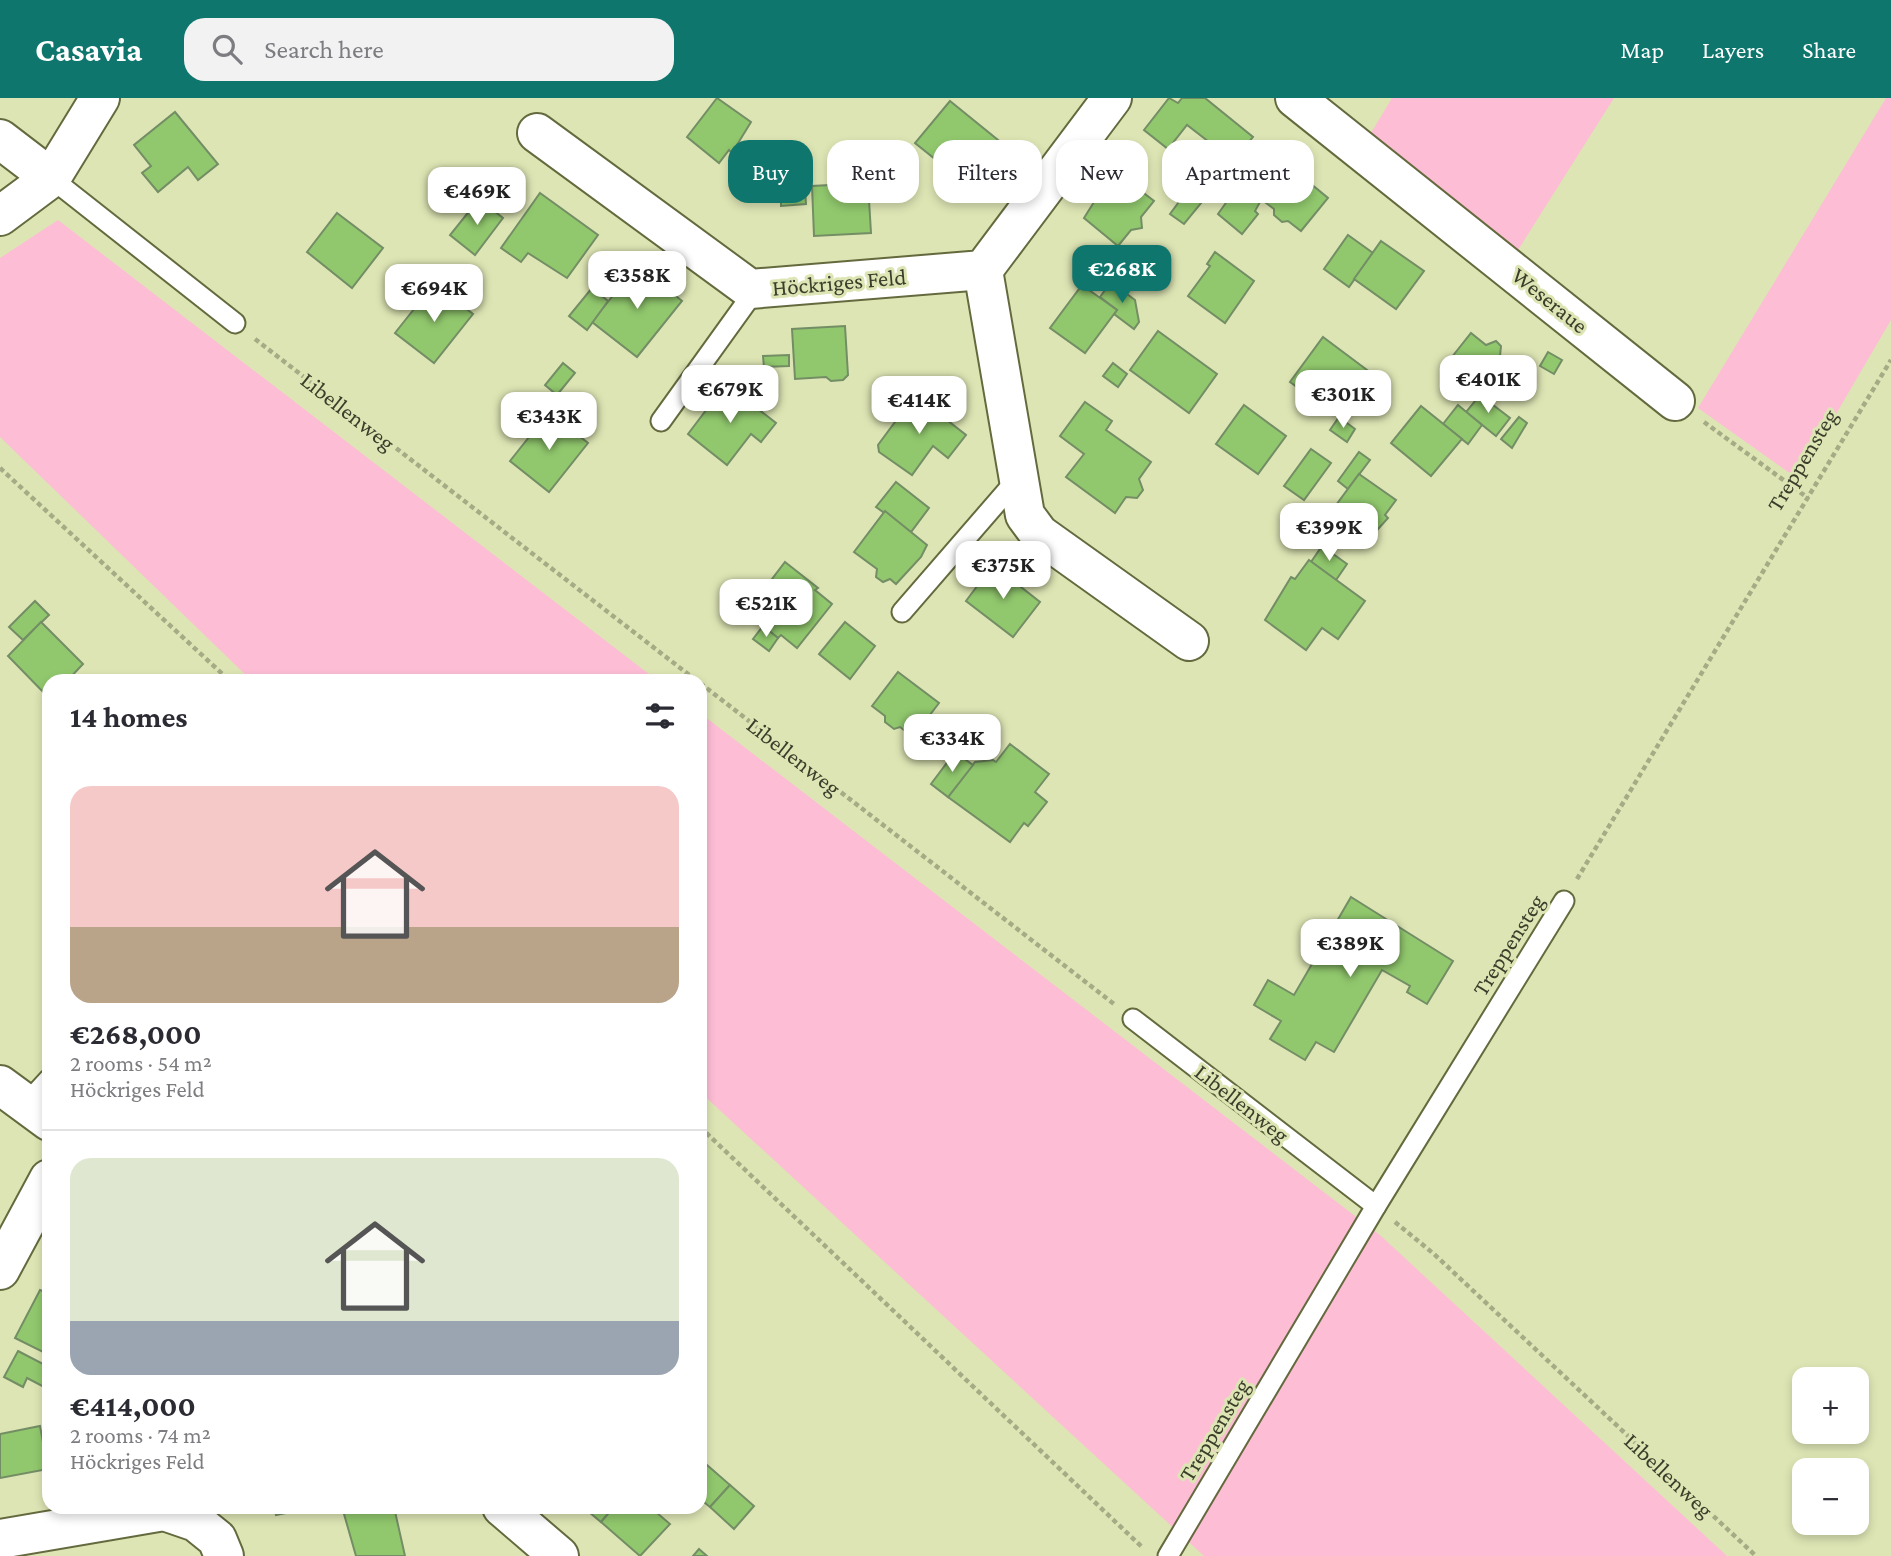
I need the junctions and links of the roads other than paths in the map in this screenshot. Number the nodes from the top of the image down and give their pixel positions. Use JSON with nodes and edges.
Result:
{"nodes":[{"id":1,"x":100,"y":98,"type":"edge"},
{"id":2,"x":1112,"y":98,"type":"edge"},
{"id":3,"x":1295,"y":98,"type":"edge"},
{"id":4,"x":537,"y":133,"type":"dead end"},
{"id":5,"x":0,"y":139,"type":"edge"},
{"id":6,"x":51,"y":178,"type":"junction"},
{"id":7,"x":0,"y":216,"type":"edge"},
{"id":8,"x":983,"y":271,"type":"junction"},
{"id":9,"x":756,"y":289,"type":"junction"},
{"id":10,"x":235,"y":324,"type":"road end"},
{"id":11,"x":1675,"y":401,"type":"road end"},
{"id":12,"x":661,"y":421,"type":"dead end"},
{"id":13,"x":1018,"y":477,"type":"junction"},
{"id":14,"x":902,"y":612,"type":"dead end"},
{"id":15,"x":1189,"y":641,"type":"dead end"},
{"id":16,"x":1564,"y":901,"type":"road end"},
{"id":17,"x":1133,"y":1018,"type":"road end"},
{"id":18,"x":42,"y":1192,"type":"edge"},
{"id":19,"x":1376,"y":1206,"type":"junction"},
{"id":20,"x":0,"y":1270,"type":"edge"},
{"id":21,"x":146,"y":1514,"type":"edge"},
{"id":22,"x":173,"y":1514,"type":"edge"},
{"id":23,"x":510,"y":1514,"type":"edge"},
{"id":24,"x":0,"y":1539,"type":"edge"},
{"id":25,"x":224,"y":1556,"type":"edge"},
{"id":26,"x":559,"y":1556,"type":"edge"},
{"id":27,"x":1168,"y":1556,"type":"edge"}],
"edges":[{"from":1,"to":6,"type":"street"},
{"from":2,"to":8,"type":"street"},
{"from":3,"to":11,"type":"street","name":"Weseraue"},
{"from":4,"to":9,"type":"street","name":"Höckriges Feld"},
{"from":5,"to":6,"type":"street"},
{"from":6,"to":7,"type":"street"},
{"from":6,"to":10,"type":"lane"},
{"from":8,"to":9,"type":"street","name":"Höckriges Feld"},
{"from":8,"to":13,"type":"street"},
{"from":9,"to":12,"type":"lane"},
{"from":13,"to":14,"type":"lane"},
{"from":13,"to":15,"type":"street"},
{"from":16,"to":19,"type":"lane","name":"Treppensteg"},
{"from":17,"to":19,"type":"lane","name":"Libellenweg"},
{"from":18,"to":20,"type":"street"},
{"from":19,"to":27,"type":"lane","name":"Treppensteg"},
{"from":21,"to":24,"type":"street"},
{"from":22,"to":25,"type":"street"},
{"from":23,"to":26,"type":"street"}]}
